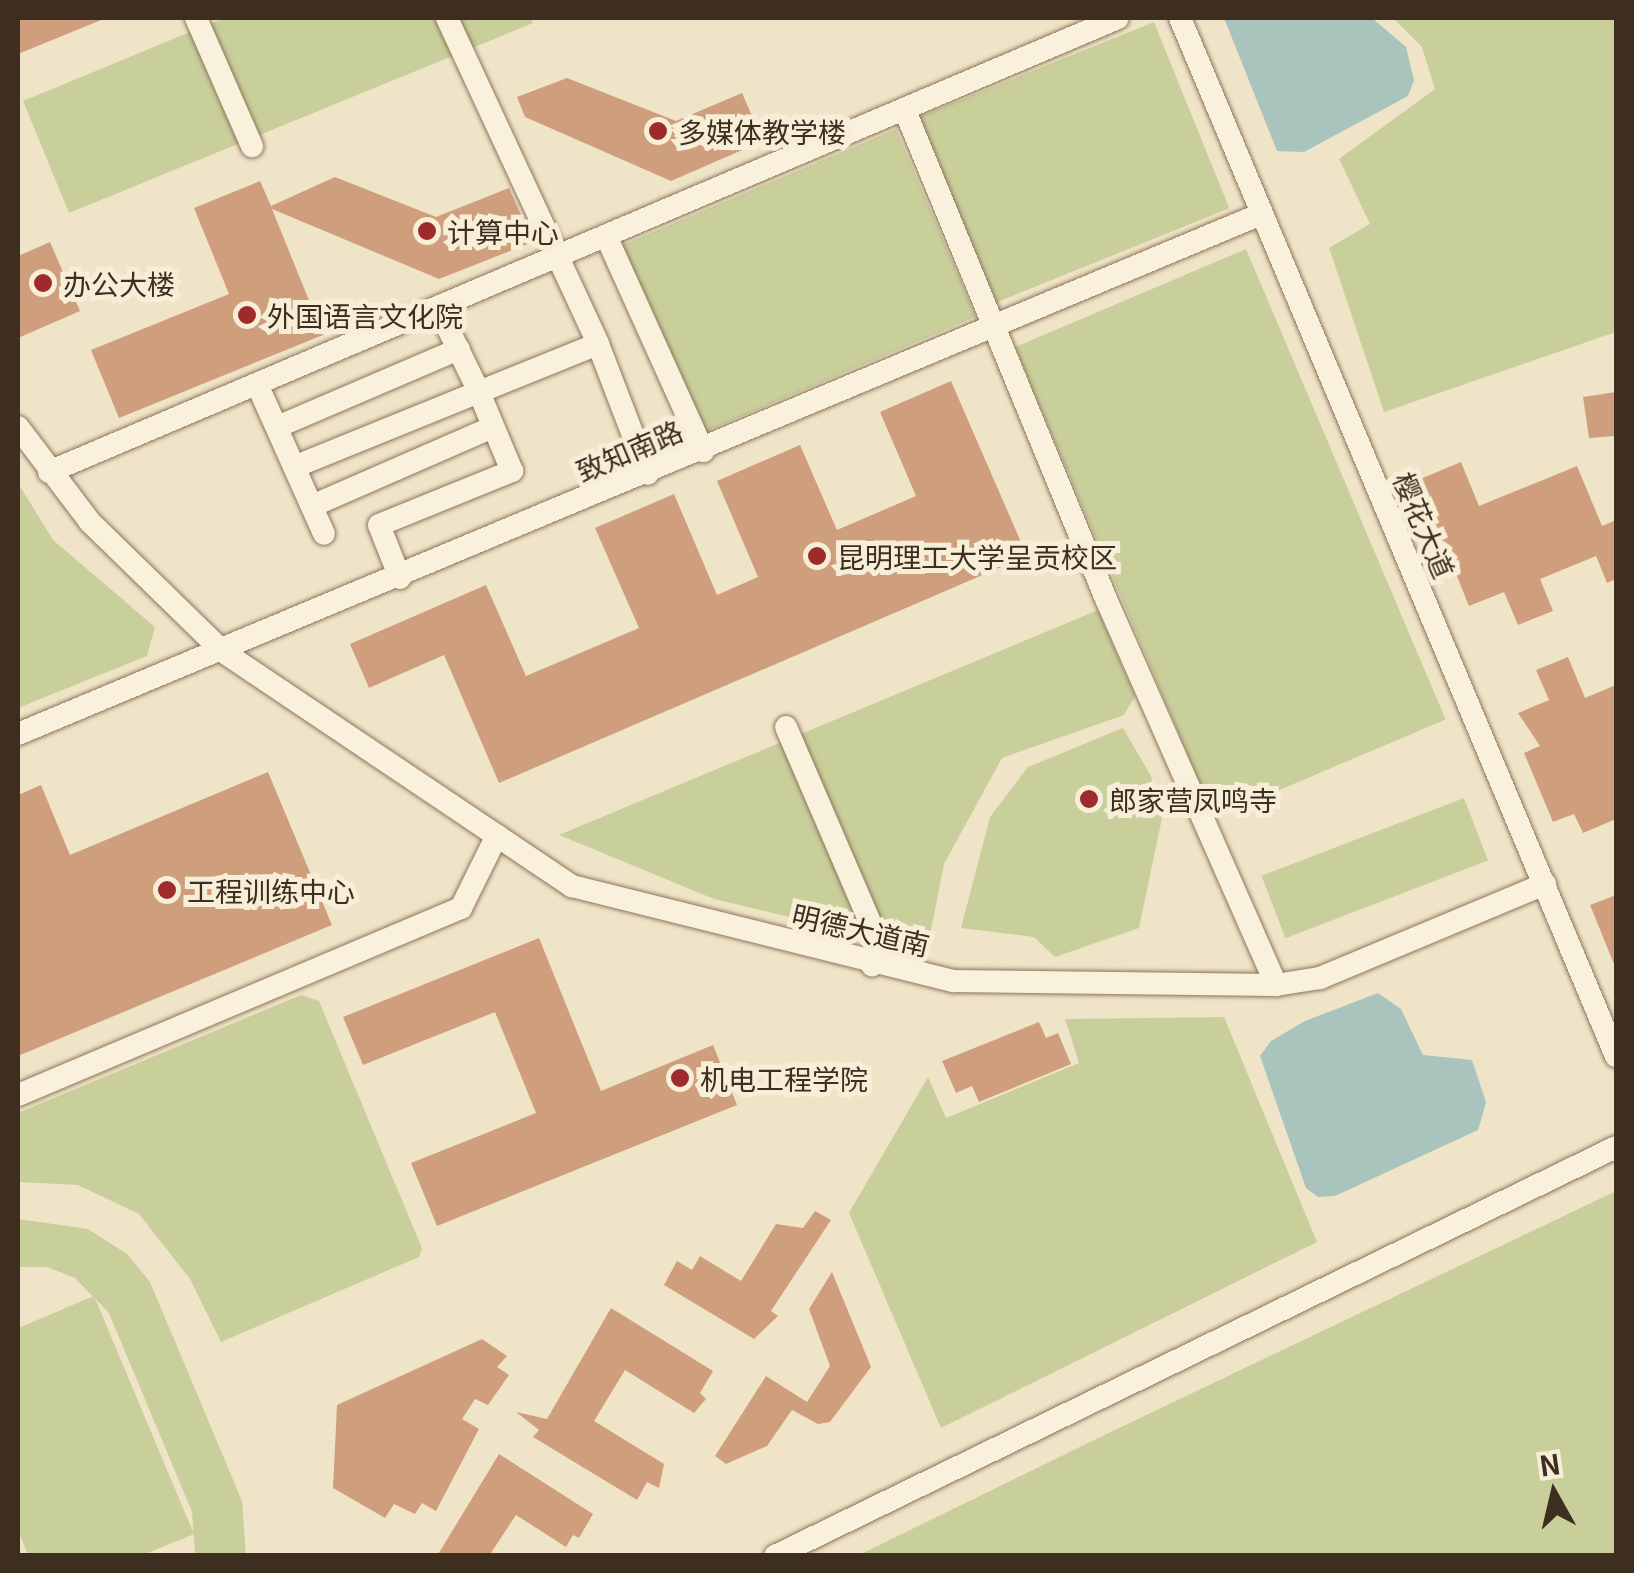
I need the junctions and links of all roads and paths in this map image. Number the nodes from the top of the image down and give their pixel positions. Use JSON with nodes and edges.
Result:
{"nodes":[{"id":1,"x":196,"y":18,"type":"edge"},
{"id":2,"x":447,"y":18,"type":"edge"},
{"id":3,"x":1118,"y":18,"type":"edge"},
{"id":4,"x":1180,"y":18,"type":"edge"},
{"id":5,"x":906,"y":113,"type":"junction"},
{"id":6,"x":252,"y":146,"type":"dead end"},
{"id":7,"x":1261,"y":214,"type":"junction"},
{"id":8,"x":607,"y":238,"type":"junction"},
{"id":9,"x":554,"y":258,"type":"junction"},
{"id":10,"x":438,"y":308,"type":"junction"},
{"id":11,"x":993,"y":331,"type":"junction"},
{"id":12,"x":598,"y":344,"type":"junction"},
{"id":13,"x":460,"y":349,"type":"junction"},
{"id":14,"x":257,"y":384,"type":"junction"},
{"id":15,"x":479,"y":392,"type":"junction"},
{"id":16,"x":18,"y":427,"type":"edge"},
{"id":17,"x":276,"y":427,"type":"junction"},
{"id":18,"x":494,"y":427,"type":"junction"},
{"id":19,"x":704,"y":451,"type":"junction"},
{"id":20,"x":294,"y":467,"type":"junction"},
{"id":21,"x":49,"y":472,"type":"junction"},
{"id":22,"x":648,"y":474,"type":"junction"},
{"id":23,"x":312,"y":506,"type":"junction"},
{"id":24,"x":324,"y":534,"type":"dead end"},
{"id":25,"x":400,"y":578,"type":"junction"},
{"id":26,"x":222,"y":651,"type":"junction"},
{"id":27,"x":786,"y":727,"type":"dead end"},
{"id":28,"x":18,"y":734,"type":"edge"},
{"id":29,"x":497,"y":835,"type":"junction"},
{"id":30,"x":1545,"y":884,"type":"junction"},
{"id":31,"x":872,"y":966,"type":"junction"},
{"id":32,"x":1276,"y":986,"type":"junction"},
{"id":33,"x":1616,"y":1056,"type":"edge"},
{"id":34,"x":18,"y":1095,"type":"edge"},
{"id":35,"x":1616,"y":1146,"type":"edge"},
{"id":36,"x":776,"y":1556,"type":"edge"}],
"edges":[{"from":1,"to":6,"type":"street"},
{"from":2,"to":9,"type":"street"},
{"from":3,"to":5,"type":"street"},
{"from":4,"to":7,"type":"street","name":"樱花大道"},
{"from":5,"to":8,"type":"street"},
{"from":5,"to":11,"type":"street"},
{"from":7,"to":11,"type":"street","name":"致知南路"},
{"from":7,"to":30,"type":"street","name":"樱花大道"},
{"from":8,"to":9,"type":"street"},
{"from":8,"to":19,"type":"street"},
{"from":9,"to":10,"type":"street"},
{"from":9,"to":12,"type":"street"},
{"from":10,"to":13,"type":"street"},
{"from":10,"to":14,"type":"street"},
{"from":11,"to":19,"type":"street","name":"致知南路"},
{"from":11,"to":32,"type":"street"},
{"from":12,"to":15,"type":"street"},
{"from":12,"to":22,"type":"street"},
{"from":13,"to":15,"type":"street"},
{"from":13,"to":17,"type":"street"},
{"from":14,"to":17,"type":"street"},
{"from":14,"to":21,"type":"street"},
{"from":15,"to":18,"type":"street"},
{"from":15,"to":20,"type":"street"},
{"from":16,"to":21,"type":"street","name":"明德大道南"},
{"from":17,"to":20,"type":"street"},
{"from":18,"to":23,"type":"street"},
{"from":18,"to":25,"type":"street"},
{"from":19,"to":22,"type":"street","name":"致知南路"},
{"from":20,"to":23,"type":"street"},
{"from":21,"to":26,"type":"street","name":"明德大道南"},
{"from":22,"to":25,"type":"street","name":"致知南路"},
{"from":23,"to":24,"type":"street"},
{"from":25,"to":26,"type":"street","name":"致知南路"},
{"from":26,"to":28,"type":"street","name":"致知南路"},
{"from":26,"to":29,"type":"street","name":"明德大道南"},
{"from":27,"to":31,"type":"street"},
{"from":29,"to":31,"type":"street","name":"明德大道南"},
{"from":29,"to":34,"type":"street"},
{"from":30,"to":32,"type":"street","name":"明德大道南"},
{"from":30,"to":33,"type":"street","name":"樱花大道"},
{"from":31,"to":32,"type":"street","name":"明德大道南"},
{"from":35,"to":36,"type":"street"}]}
